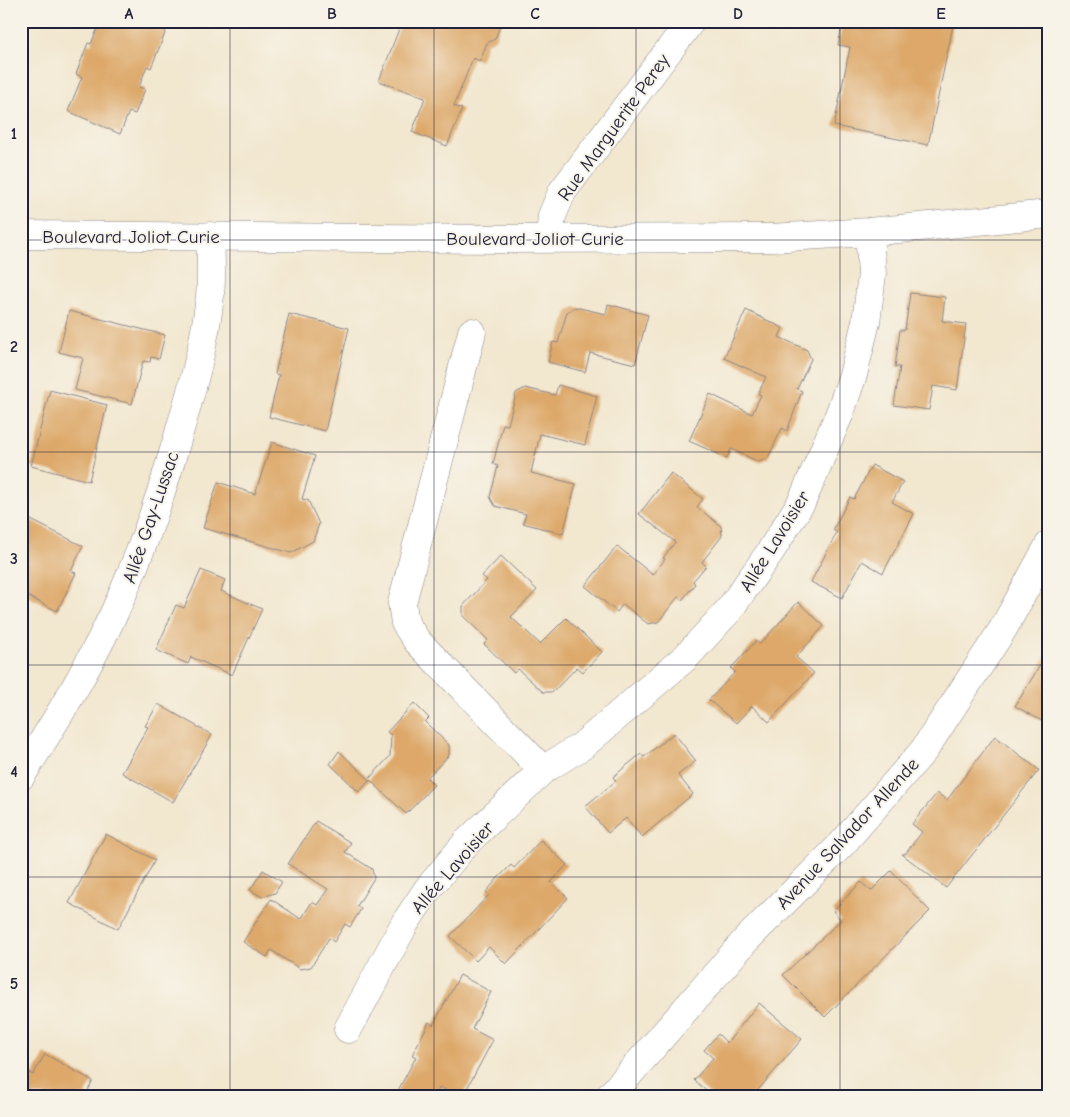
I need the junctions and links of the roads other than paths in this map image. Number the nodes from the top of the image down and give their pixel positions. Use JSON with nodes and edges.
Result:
{"nodes":[{"id":1,"x":691,"y":21,"type":"edge"},
{"id":2,"x":1049,"y":214,"type":"edge"},
{"id":3,"x":869,"y":232,"type":"junction"},
{"id":4,"x":21,"y":235,"type":"edge"},
{"id":5,"x":210,"y":236,"type":"junction"},
{"id":6,"x":550,"y":238,"type":"junction"},
{"id":7,"x":472,"y":332,"type":"dead end"},
{"id":8,"x":1049,"y":545,"type":"edge"},
{"id":9,"x":543,"y":770,"type":"junction"},
{"id":10,"x":21,"y":776,"type":"edge"},
{"id":11,"x":348,"y":1029,"type":"dead end"},
{"id":12,"x":610,"y":1096,"type":"edge"}],
"edges":[{"from":1,"to":6,"type":"street","name":"Rue Marguerite Perey"},
{"from":2,"to":3,"type":"street","name":"Boulevard Joliot Curie"},
{"from":3,"to":6,"type":"street","name":"Boulevard Joliot Curie"},
{"from":3,"to":9,"type":"street","name":"Allée Lavoisier"},
{"from":4,"to":5,"type":"street","name":"Boulevard Joliot Curie"},
{"from":5,"to":6,"type":"street","name":"Boulevard Joliot Curie"},
{"from":5,"to":10,"type":"street","name":"Allée Gay-Lussac"},
{"from":7,"to":9,"type":"street"},
{"from":8,"to":12,"type":"street","name":"Avenue Salvador Allende"},
{"from":9,"to":11,"type":"street","name":"Allée Lavoisier"}]}
